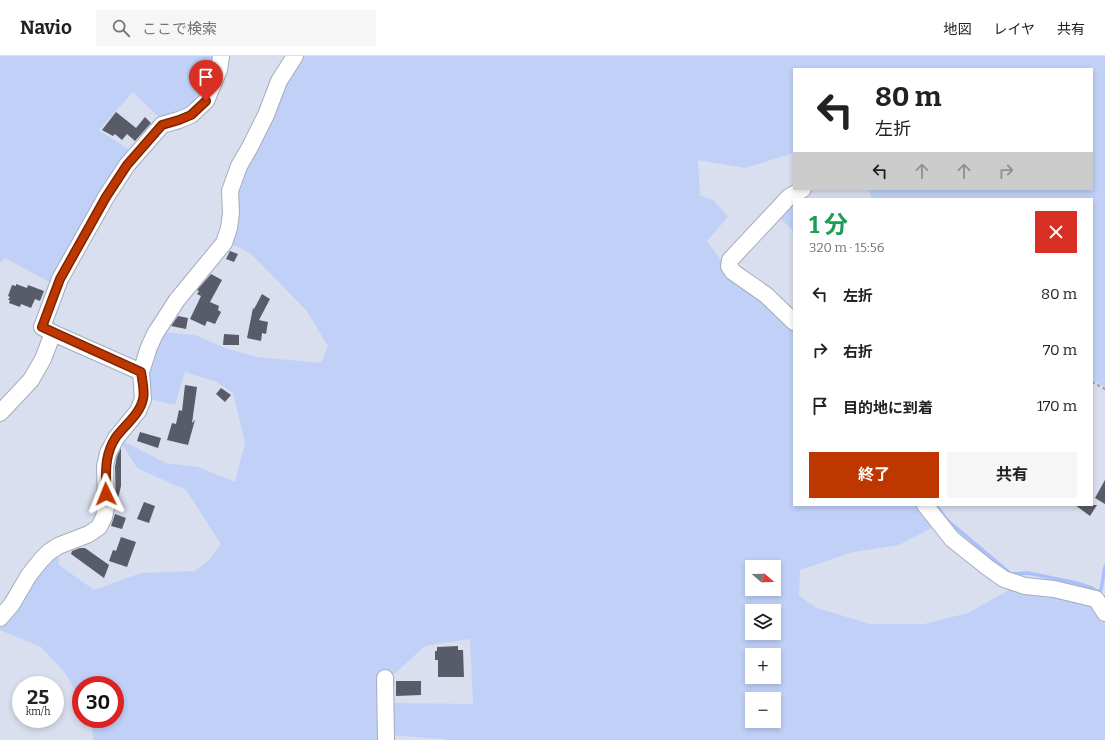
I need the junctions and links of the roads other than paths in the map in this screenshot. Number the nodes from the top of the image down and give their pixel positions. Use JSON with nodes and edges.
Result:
{"nodes":[{"id":1,"x":221,"y":56,"type":"edge"},
{"id":2,"x":295,"y":56,"type":"edge"},
{"id":3,"x":801,"y":190,"type":"edge"},
{"id":4,"x":793,"y":321,"type":"edge"},
{"id":5,"x":54,"y":332,"type":"junction"},
{"id":6,"x":141,"y":372,"type":"junction"},
{"id":7,"x":0,"y":413,"type":"edge"},
{"id":8,"x":926,"y":506,"type":"edge"},
{"id":9,"x":1105,"y":613,"type":"edge"},
{"id":10,"x":0,"y":618,"type":"edge"},
{"id":11,"x":386,"y":678,"type":"dead end"},
{"id":12,"x":386,"y":740,"type":"edge"}],
"edges":[{"from":1,"to":5,"type":"street"},
{"from":2,"to":6,"type":"street"},
{"from":3,"to":4,"type":"street"},
{"from":5,"to":6,"type":"street"},
{"from":5,"to":7,"type":"street"},
{"from":6,"to":10,"type":"street"},
{"from":8,"to":9,"type":"street"},
{"from":11,"to":12,"type":"street"}]}
